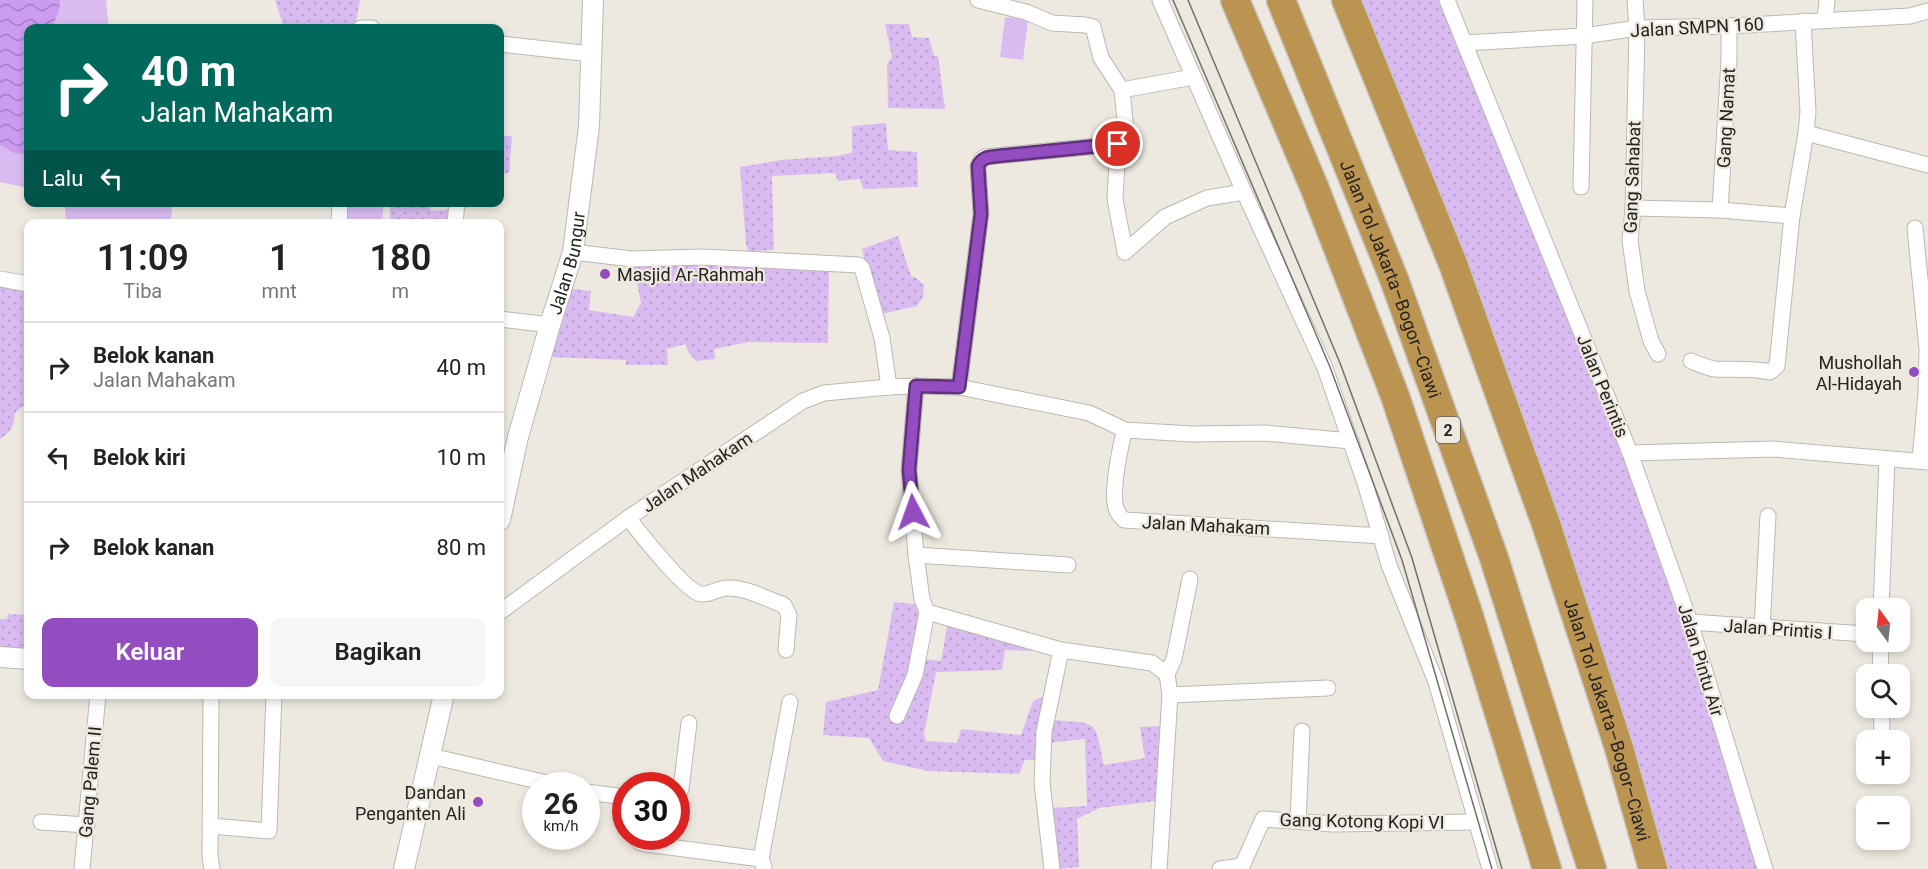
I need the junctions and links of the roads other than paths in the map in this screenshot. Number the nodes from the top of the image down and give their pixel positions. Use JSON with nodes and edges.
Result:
{"nodes":[{"id":1,"x":593,"y":0,"type":"edge"},
{"id":2,"x":978,"y":0,"type":"edge"},
{"id":3,"x":1160,"y":0,"type":"edge"},
{"id":4,"x":1235,"y":0,"type":"edge"},
{"id":5,"x":1281,"y":0,"type":"edge"},
{"id":6,"x":1346,"y":0,"type":"edge"},
{"id":7,"x":1447,"y":0,"type":"edge"},
{"id":8,"x":1585,"y":0,"type":"edge"},
{"id":9,"x":1635,"y":0,"type":"edge"},
{"id":10,"x":1827,"y":0,"type":"edge"},
{"id":11,"x":1928,"y":11,"type":"edge"},
{"id":12,"x":1825,"y":20,"type":"junction"},
{"id":13,"x":1803,"y":21,"type":"junction"},
{"id":14,"x":1729,"y":26,"type":"junction"},
{"id":15,"x":1637,"y":28,"type":"junction"},
{"id":16,"x":1584,"y":36,"type":"junction"},
{"id":17,"x":1466,"y":43,"type":"junction"},
{"id":18,"x":504,"y":44,"type":"edge"},
{"id":19,"x":591,"y":54,"type":"junction"},
{"id":20,"x":1193,"y":77,"type":"junction"},
{"id":21,"x":1122,"y":90,"type":"junction"},
{"id":22,"x":1806,"y":133,"type":"junction"},
{"id":23,"x":1118,"y":144,"type":"junction"},
{"id":24,"x":1928,"y":165,"type":"edge"},
{"id":25,"x":1581,"y":187,"type":"dead end"},
{"id":26,"x":1245,"y":192,"type":"junction"},
{"id":27,"x":1633,"y":208,"type":"junction"},
{"id":28,"x":1720,"y":210,"type":"junction"},
{"id":29,"x":1792,"y":216,"type":"junction"},
{"id":30,"x":1915,"y":228,"type":"dead end"},
{"id":31,"x":573,"y":252,"type":"junction"},
{"id":32,"x":0,"y":279,"type":"edge"},
{"id":33,"x":24,"y":283,"type":"edge"},
{"id":34,"x":504,"y":319,"type":"edge"},
{"id":35,"x":550,"y":325,"type":"junction"},
{"id":36,"x":1658,"y":354,"type":"dead end"},
{"id":37,"x":1691,"y":362,"type":"dead end"},
{"id":38,"x":916,"y":386,"type":"junction"},
{"id":39,"x":889,"y":387,"type":"junction"},
{"id":40,"x":959,"y":387,"type":"junction"},
{"id":41,"x":1125,"y":430,"type":"junction"},
{"id":42,"x":1351,"y":441,"type":"junction"},
{"id":43,"x":1630,"y":453,"type":"junction"},
{"id":44,"x":1887,"y":459,"type":"junction"},
{"id":45,"x":1924,"y":461,"type":"edge"},
{"id":46,"x":504,"y":502,"type":"edge"},
{"id":47,"x":1768,"y":516,"type":"dead end"},
{"id":48,"x":628,"y":518,"type":"junction"},
{"id":49,"x":1381,"y":536,"type":"junction"},
{"id":50,"x":916,"y":555,"type":"junction"},
{"id":51,"x":1068,"y":565,"type":"dead end"},
{"id":52,"x":1190,"y":579,"type":"dead end"},
{"id":53,"x":1881,"y":598,"type":"edge"},
{"id":54,"x":504,"y":609,"type":"edge"},
{"id":55,"x":927,"y":612,"type":"junction"},
{"id":56,"x":1690,"y":622,"type":"junction"},
{"id":57,"x":1762,"y":628,"type":"junction"},
{"id":58,"x":1856,"y":633,"type":"edge"},
{"id":59,"x":786,"y":650,"type":"dead end"},
{"id":60,"x":1061,"y":650,"type":"junction"},
{"id":61,"x":0,"y":657,"type":"edge"},
{"id":62,"x":24,"y":660,"type":"edge"},
{"id":63,"x":1167,"y":674,"type":"junction"},
{"id":64,"x":1329,"y":688,"type":"dead end"},
{"id":65,"x":1170,"y":695,"type":"junction"},
{"id":66,"x":98,"y":699,"type":"edge"},
{"id":67,"x":211,"y":699,"type":"edge"},
{"id":68,"x":274,"y":699,"type":"edge"},
{"id":69,"x":443,"y":699,"type":"edge"},
{"id":70,"x":790,"y":702,"type":"dead end"},
{"id":71,"x":897,"y":716,"type":"dead end"},
{"id":72,"x":1881,"y":718,"type":"edge"},
{"id":73,"x":689,"y":723,"type":"dead end"},
{"id":74,"x":1882,"y":729,"type":"dead end"},
{"id":75,"x":1302,"y":731,"type":"dead end"},
{"id":76,"x":431,"y":756,"type":"junction"},
{"id":77,"x":683,"y":772,"type":"edge"},
{"id":78,"x":522,"y":777,"type":"edge"},
{"id":79,"x":1298,"y":821,"type":"junction"},
{"id":80,"x":41,"y":822,"type":"dead end"},
{"id":81,"x":1476,"y":822,"type":"junction"},
{"id":82,"x":87,"y":825,"type":"junction"},
{"id":83,"x":211,"y":826,"type":"junction"},
{"id":84,"x":681,"y":850,"type":"edge"},
{"id":85,"x":763,"y":864,"type":"edge"},
{"id":86,"x":1242,"y":867,"type":"edge"},
{"id":87,"x":82,"y":869,"type":"edge"},
{"id":88,"x":212,"y":869,"type":"edge"},
{"id":89,"x":404,"y":869,"type":"edge"},
{"id":90,"x":1052,"y":869,"type":"edge"},
{"id":91,"x":1159,"y":869,"type":"edge"},
{"id":92,"x":1220,"y":869,"type":"edge"},
{"id":93,"x":1490,"y":869,"type":"edge"},
{"id":94,"x":1547,"y":869,"type":"edge"},
{"id":95,"x":1592,"y":869,"type":"edge"},
{"id":96,"x":1653,"y":869,"type":"edge"},
{"id":97,"x":1765,"y":869,"type":"edge"}],
"edges":[{"from":1,"to":19,"type":"street","name":"Jalan Bungur"},
{"from":2,"to":21,"type":"street"},
{"from":3,"to":20,"type":"street"},
{"from":4,"to":94,"type":"highway"},
{"from":5,"to":95,"type":"highway","name":"Jalan Tol Jakarta–Bogor–Ciawi","number":"2"},
{"from":6,"to":96,"type":"highway","name":"Jalan Tol Jakarta–Bogor–Ciawi"},
{"from":7,"to":17,"type":"street","name":"Jalan Perintis"},
{"from":8,"to":16,"type":"street"},
{"from":9,"to":15,"type":"street","name":"Gang Sahabat"},
{"from":10,"to":12,"type":"street"},
{"from":11,"to":12,"type":"street","name":"Jalan SMPN 160"},
{"from":12,"to":13,"type":"street","name":"Jalan SMPN 160"},
{"from":13,"to":14,"type":"street","name":"Jalan SMPN 160"},
{"from":13,"to":22,"type":"street"},
{"from":14,"to":15,"type":"street","name":"Jalan SMPN 160"},
{"from":14,"to":28,"type":"street","name":"Gang Namat"},
{"from":15,"to":16,"type":"street","name":"Jalan SMPN 160"},
{"from":15,"to":27,"type":"street","name":"Gang Sahabat"},
{"from":16,"to":17,"type":"street","name":"Jalan SMPN 160"},
{"from":16,"to":25,"type":"street"},
{"from":17,"to":43,"type":"street","name":"Jalan Perintis"},
{"from":18,"to":19,"type":"street"},
{"from":19,"to":31,"type":"street","name":"Jalan Bungur"},
{"from":20,"to":21,"type":"street"},
{"from":20,"to":26,"type":"street"},
{"from":21,"to":23,"type":"street"},
{"from":22,"to":24,"type":"street"},
{"from":22,"to":29,"type":"street"},
{"from":23,"to":26,"type":"street"},
{"from":23,"to":40,"type":"street"},
{"from":26,"to":42,"type":"street"},
{"from":27,"to":28,"type":"street"},
{"from":27,"to":36,"type":"street","name":"Gang Sahabat"},
{"from":28,"to":29,"type":"street"},
{"from":29,"to":37,"type":"street"},
{"from":30,"to":45,"type":"street"},
{"from":31,"to":35,"type":"street","name":"Jalan Bungur"},
{"from":31,"to":39,"type":"street"},
{"from":32,"to":33,"type":"street"},
{"from":34,"to":35,"type":"street"},
{"from":35,"to":46,"type":"street","name":"Jalan Bungur"},
{"from":38,"to":39,"type":"street","name":"Jalan Mahakam"},
{"from":38,"to":40,"type":"street","name":"Jalan Mahakam"},
{"from":38,"to":50,"type":"street"},
{"from":39,"to":48,"type":"street","name":"Jalan Mahakam"},
{"from":40,"to":41,"type":"street","name":"Jalan Mahakam"},
{"from":41,"to":42,"type":"street"},
{"from":41,"to":49,"type":"street","name":"Jalan Mahakam"},
{"from":42,"to":49,"type":"street"},
{"from":43,"to":44,"type":"street","name":"Jalan Perintis"},
{"from":43,"to":56,"type":"street","name":"Jalan Pintu Air"},
{"from":44,"to":45,"type":"street","name":"Jalan Perintis"},
{"from":44,"to":53,"type":"street"},
{"from":47,"to":57,"type":"street"},
{"from":48,"to":54,"type":"street","name":"Jalan Mahakam"},
{"from":48,"to":59,"type":"street"},
{"from":49,"to":81,"type":"street"},
{"from":50,"to":51,"type":"street"},
{"from":50,"to":55,"type":"street"},
{"from":52,"to":63,"type":"street"},
{"from":55,"to":60,"type":"street"},
{"from":55,"to":71,"type":"street"},
{"from":56,"to":57,"type":"street","name":"Jalan Printis I"},
{"from":56,"to":97,"type":"street","name":"Jalan Pintu Air"},
{"from":57,"to":58,"type":"street","name":"Jalan Printis I"},
{"from":60,"to":63,"type":"street"},
{"from":60,"to":90,"type":"street"},
{"from":61,"to":62,"type":"street"},
{"from":63,"to":65,"type":"street"},
{"from":64,"to":65,"type":"street"},
{"from":65,"to":91,"type":"street"},
{"from":66,"to":82,"type":"street","name":"Gang Palem II"},
{"from":67,"to":83,"type":"street"},
{"from":68,"to":83,"type":"street"},
{"from":69,"to":76,"type":"street"},
{"from":70,"to":85,"type":"street"},
{"from":72,"to":74,"type":"street"},
{"from":73,"to":77,"type":"street"},
{"from":75,"to":79,"type":"street"},
{"from":76,"to":78,"type":"street"},
{"from":76,"to":89,"type":"street"},
{"from":79,"to":81,"type":"street","name":"Gang Kotong Kopi VI"},
{"from":79,"to":86,"type":"street","name":"Gang Kotong Kopi VI"},
{"from":80,"to":82,"type":"street"},
{"from":81,"to":93,"type":"street"},
{"from":82,"to":87,"type":"street","name":"Gang Palem II"},
{"from":83,"to":88,"type":"street"},
{"from":84,"to":85,"type":"street"},
{"from":86,"to":92,"type":"street"}]}
